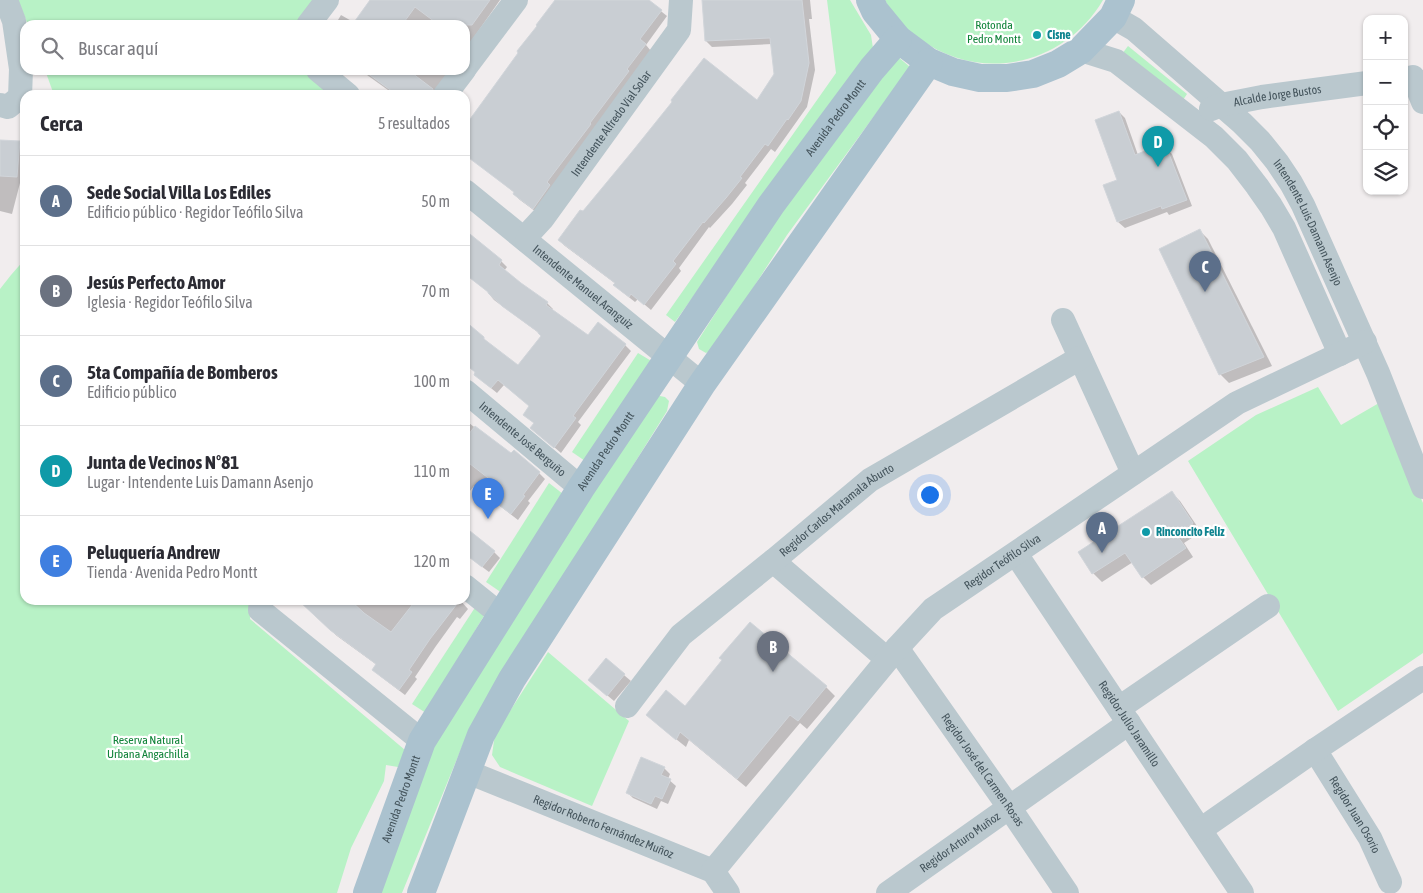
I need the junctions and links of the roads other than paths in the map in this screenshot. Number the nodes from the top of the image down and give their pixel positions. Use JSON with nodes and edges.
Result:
{"nodes":[{"id":1,"x":6,"y":0,"type":"edge"},
{"id":2,"x":327,"y":0,"type":"edge"},
{"id":3,"x":516,"y":0,"type":"edge"},
{"id":4,"x":681,"y":0,"type":"edge"},
{"id":5,"x":870,"y":0,"type":"edge"},
{"id":6,"x":1117,"y":8,"type":"edge"},
{"id":7,"x":312,"y":20,"type":"edge"},
{"id":8,"x":898,"y":40,"type":"junction"},
{"id":9,"x":1081,"y":50,"type":"junction"},
{"id":10,"x":470,"y":61,"type":"edge"},
{"id":11,"x":20,"y":62,"type":"edge"},
{"id":12,"x":929,"y":62,"type":"junction"},
{"id":13,"x":20,"y":72,"type":"edge"},
{"id":14,"x":324,"y":75,"type":"edge"},
{"id":15,"x":460,"y":75,"type":"edge"},
{"id":16,"x":1413,"y":77,"type":"edge"},
{"id":17,"x":1363,"y":84,"type":"edge"},
{"id":18,"x":342,"y":90,"type":"edge"},
{"id":19,"x":449,"y":90,"type":"edge"},
{"id":20,"x":10,"y":101,"type":"edge"},
{"id":21,"x":1423,"y":102,"type":"edge"},
{"id":22,"x":1221,"y":106,"type":"junction"},
{"id":23,"x":1188,"y":116,"type":"junction"},
{"id":24,"x":470,"y":195,"type":"edge"},
{"id":25,"x":527,"y":241,"type":"junction"},
{"id":26,"x":1063,"y":320,"type":"dead end"},
{"id":27,"x":1365,"y":342,"type":"junction"},
{"id":28,"x":1340,"y":354,"type":"junction"},
{"id":29,"x":669,"y":357,"type":"junction"},
{"id":30,"x":1080,"y":358,"type":"junction"},
{"id":31,"x":702,"y":384,"type":"junction"},
{"id":32,"x":470,"y":395,"type":"edge"},
{"id":33,"x":1133,"y":473,"type":"junction"},
{"id":34,"x":1423,"y":487,"type":"edge"},
{"id":35,"x":581,"y":488,"type":"junction"},
{"id":36,"x":1016,"y":554,"type":"junction"},
{"id":37,"x":773,"y":561,"type":"junction"},
{"id":38,"x":470,"y":590,"type":"edge"},
{"id":39,"x":260,"y":605,"type":"edge"},
{"id":40,"x":1268,"y":606,"type":"dead end"},
{"id":41,"x":501,"y":615,"type":"junction"},
{"id":42,"x":892,"y":654,"type":"junction"},
{"id":43,"x":1423,"y":678,"type":"edge"},
{"id":44,"x":627,"y":706,"type":"dead end"},
{"id":45,"x":1124,"y":715,"type":"junction"},
{"id":46,"x":422,"y":741,"type":"junction"},
{"id":47,"x":1315,"y":750,"type":"junction"},
{"id":48,"x":468,"y":772,"type":"junction"},
{"id":49,"x":1009,"y":807,"type":"junction"},
{"id":50,"x":1200,"y":830,"type":"junction"},
{"id":51,"x":714,"y":871,"type":"junction"},
{"id":52,"x":1390,"y":882,"type":"dead end"},
{"id":53,"x":894,"y":891,"type":"edge"},
{"id":54,"x":367,"y":893,"type":"edge"},
{"id":55,"x":421,"y":893,"type":"edge"},
{"id":56,"x":728,"y":893,"type":"edge"},
{"id":57,"x":1067,"y":893,"type":"edge"},
{"id":58,"x":1242,"y":893,"type":"edge"}],
"edges":[{"from":1,"to":11,"type":"street"},
{"from":2,"to":7,"type":"street"},
{"from":3,"to":10,"type":"street"},
{"from":4,"to":25,"type":"street","name":"Intendente Alfredo Vial Solar"},
{"from":5,"to":8,"type":"main road"},
{"from":6,"to":9,"type":"main road"},
{"from":6,"to":22,"type":"street","name":"Intendente Luis Damann Asenjo"},
{"from":8,"to":12,"type":"main road"},
{"from":8,"to":29,"type":"main road","name":"Avenida Pedro Montt"},
{"from":9,"to":12,"type":"main road"},
{"from":9,"to":23,"type":"street","name":"Intendente Luis Damann Asenjo"},
{"from":12,"to":31,"type":"main road"},
{"from":13,"to":20,"type":"street"},
{"from":14,"to":18,"type":"street"},
{"from":15,"to":19,"type":"street"},
{"from":16,"to":21,"type":"street"},
{"from":17,"to":22,"type":"street","name":"Alcalde Jorge Bustos"},
{"from":22,"to":23,"type":"street","name":"Alcalde Jorge Bustos"},
{"from":22,"to":27,"type":"street","name":"Intendente Luis Damann Asenjo"},
{"from":23,"to":28,"type":"street","name":"Intendente Luis Damann Asenjo"},
{"from":24,"to":25,"type":"street","name":"Intendente Manuel Aranguiz"},
{"from":25,"to":29,"type":"street","name":"Intendente Manuel Aranguiz"},
{"from":26,"to":30,"type":"street"},
{"from":27,"to":28,"type":"street","name":"Regidor Teófilo Silva"},
{"from":27,"to":34,"type":"street","name":"Intendente Luis Damann Asenjo"},
{"from":28,"to":33,"type":"street","name":"Regidor Teófilo Silva"},
{"from":29,"to":31,"type":"street","name":"Intendente Manuel Aranguiz"},
{"from":29,"to":35,"type":"main road","name":"Avenida Pedro Montt"},
{"from":30,"to":33,"type":"street"},
{"from":30,"to":37,"type":"street","name":"Regidor Carlos Matamala Aburto"},
{"from":31,"to":48,"type":"main road"},
{"from":32,"to":35,"type":"street","name":"Intendente José Berguño"},
{"from":33,"to":36,"type":"street","name":"Regidor Teófilo Silva"},
{"from":35,"to":41,"type":"main road","name":"Avenida Pedro Montt"},
{"from":36,"to":42,"type":"street","name":"Regidor Teófilo Silva"},
{"from":36,"to":45,"type":"street","name":"Regidor Julio Jaramillo"},
{"from":37,"to":42,"type":"street","name":"Regidor José del Carmen Rosas"},
{"from":37,"to":44,"type":"street","name":"Regidor Carlos Matamala Aburto"},
{"from":38,"to":41,"type":"street"},
{"from":39,"to":46,"type":"street"},
{"from":40,"to":45,"type":"street","name":"Regidor Arturo Muñoz"},
{"from":41,"to":46,"type":"main road","name":"Avenida Pedro Montt"},
{"from":42,"to":49,"type":"street","name":"Regidor José del Carmen Rosas"},
{"from":42,"to":51,"type":"street","name":"Regidor Teófilo Silva"},
{"from":43,"to":47,"type":"street"},
{"from":45,"to":49,"type":"street","name":"Regidor Arturo Muñoz"},
{"from":45,"to":50,"type":"street","name":"Regidor Julio Jaramillo"},
{"from":46,"to":54,"type":"main road","name":"Avenida Pedro Montt"},
{"from":47,"to":50,"type":"street"},
{"from":47,"to":52,"type":"street","name":"Regidor Juan Osorio"},
{"from":48,"to":51,"type":"street","name":"Regidor Roberto Fernández Muñoz"},
{"from":48,"to":55,"type":"main road"},
{"from":49,"to":53,"type":"street","name":"Regidor Arturo Muñoz"},
{"from":49,"to":57,"type":"street","name":"Regidor José del Carmen Rosas"},
{"from":50,"to":58,"type":"street","name":"Regidor Julio Jaramillo"},
{"from":51,"to":56,"type":"street"}]}
